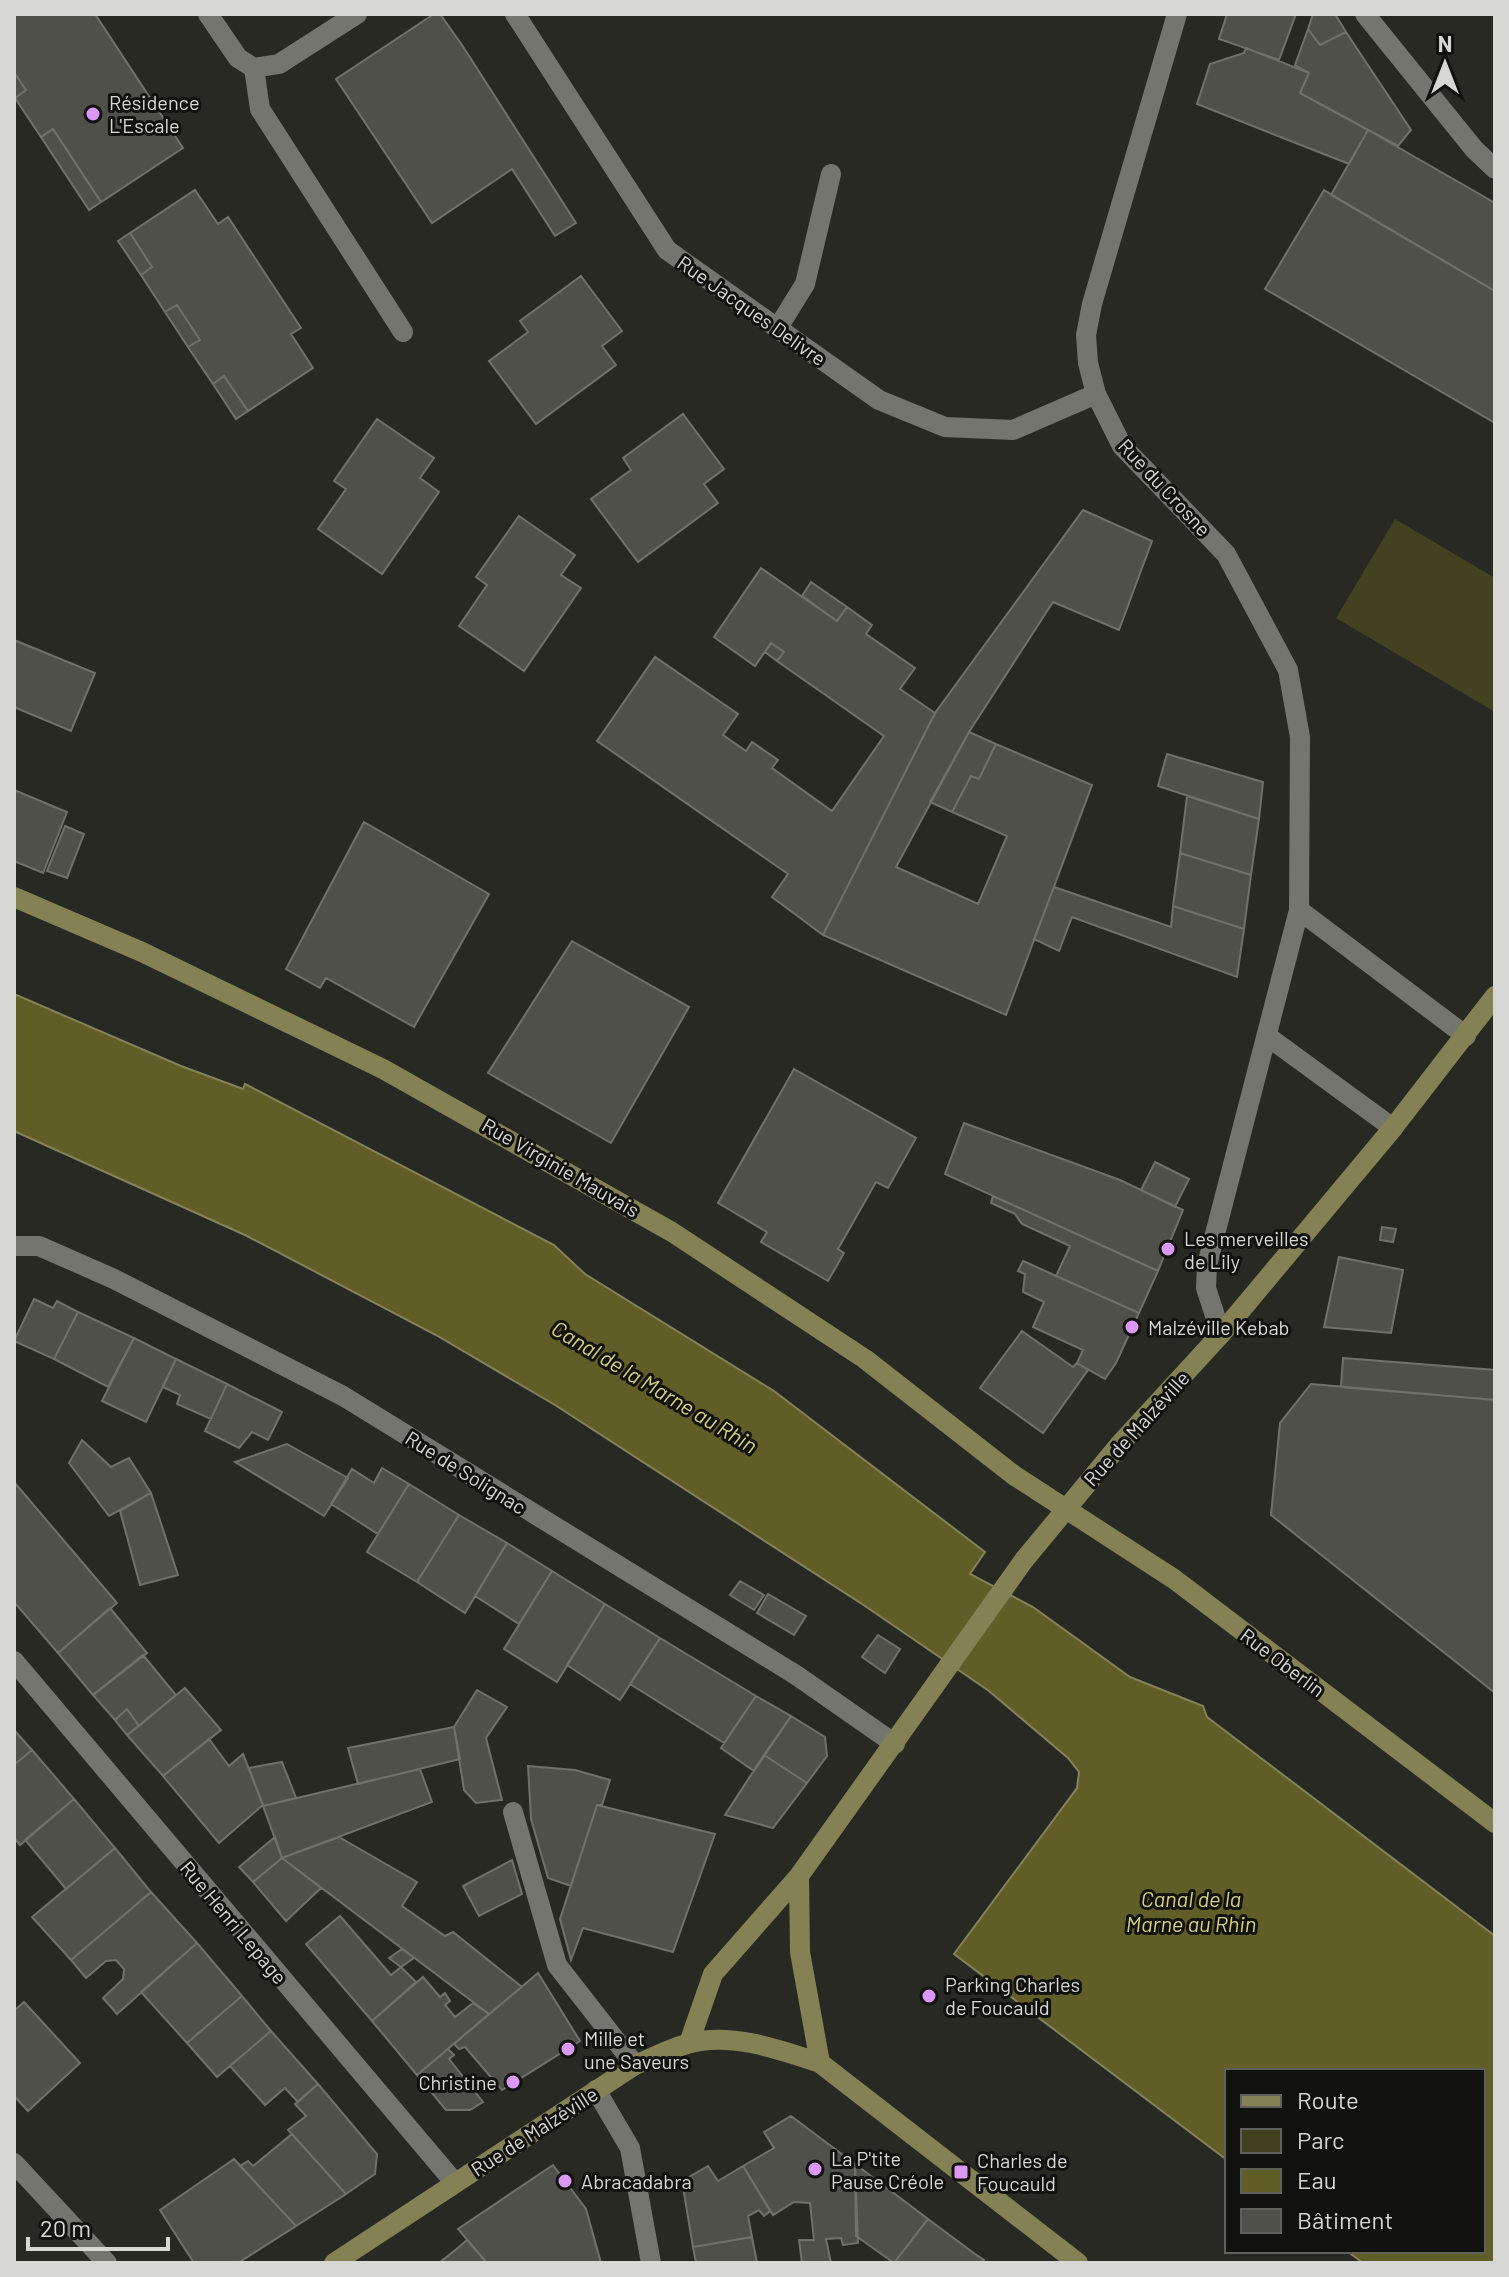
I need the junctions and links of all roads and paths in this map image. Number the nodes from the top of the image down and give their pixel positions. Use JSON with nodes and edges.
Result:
{"nodes":[{"id":1,"x":208,"y":14,"type":"edge"},
{"id":2,"x":357,"y":14,"type":"edge"},
{"id":3,"x":515,"y":14,"type":"edge"},
{"id":4,"x":1177,"y":14,"type":"edge"},
{"id":5,"x":1365,"y":14,"type":"edge"},
{"id":6,"x":254,"y":68,"type":"junction"},
{"id":7,"x":1495,"y":169,"type":"edge"},
{"id":8,"x":831,"y":174,"type":"dead end"},
{"id":9,"x":779,"y":326,"type":"junction"},
{"id":10,"x":403,"y":332,"type":"dead end"},
{"id":11,"x":1096,"y":394,"type":"junction"},
{"id":12,"x":14,"y":897,"type":"edge"},
{"id":13,"x":1299,"y":910,"type":"junction"},
{"id":14,"x":1495,"y":996,"type":"edge"},
{"id":15,"x":1267,"y":1036,"type":"junction"},
{"id":16,"x":1466,"y":1036,"type":"junction"},
{"id":17,"x":1393,"y":1128,"type":"junction"},
{"id":18,"x":14,"y":1246,"type":"edge"},
{"id":19,"x":1221,"y":1334,"type":"junction"},
{"id":20,"x":1065,"y":1509,"type":"junction"},
{"id":21,"x":14,"y":1661,"type":"edge"},
{"id":22,"x":895,"y":1744,"type":"junction"},
{"id":23,"x":513,"y":1812,"type":"dead end"},
{"id":24,"x":1495,"y":1823,"type":"edge"},
{"id":25,"x":799,"y":1876,"type":"junction"},
{"id":26,"x":689,"y":2043,"type":"junction"},
{"id":27,"x":820,"y":2063,"type":"junction"},
{"id":28,"x":635,"y":2065,"type":"junction"},
{"id":29,"x":596,"y":2090,"type":"junction"},
{"id":30,"x":14,"y":2163,"type":"edge"},
{"id":31,"x":455,"y":2183,"type":"junction"},
{"id":32,"x":107,"y":2263,"type":"edge"},
{"id":33,"x":334,"y":2263,"type":"edge"},
{"id":34,"x":651,"y":2263,"type":"edge"},
{"id":35,"x":1078,"y":2263,"type":"edge"}],
"edges":[{"from":1,"to":6,"type":"street"},
{"from":2,"to":6,"type":"street"},
{"from":3,"to":9,"type":"street","name":"Rue Jacques Delivre"},
{"from":4,"to":11,"type":"street","name":"Rue du Crosne"},
{"from":5,"to":7,"type":"street"},
{"from":6,"to":10,"type":"street"},
{"from":8,"to":9,"type":"street"},
{"from":9,"to":11,"type":"street","name":"Rue Jacques Delivre"},
{"from":11,"to":13,"type":"street","name":"Rue du Crosne"},
{"from":12,"to":20,"type":"main road","name":"Rue Virginie Mauvais"},
{"from":13,"to":15,"type":"street","name":"Rue du Crosne"},
{"from":13,"to":16,"type":"street"},
{"from":14,"to":16,"type":"main road","name":"Rue de Malzéville"},
{"from":15,"to":17,"type":"street"},
{"from":15,"to":19,"type":"street","name":"Rue du Crosne"},
{"from":16,"to":17,"type":"main road","name":"Rue de Malzéville"},
{"from":17,"to":19,"type":"main road","name":"Rue de Malzéville"},
{"from":18,"to":22,"type":"street","name":"Rue de Solignac"},
{"from":19,"to":20,"type":"main road","name":"Rue de Malzéville"},
{"from":20,"to":22,"type":"main road","name":"Rue de Malzéville"},
{"from":20,"to":24,"type":"main road","name":"Rue Oberlin"},
{"from":21,"to":31,"type":"street","name":"Rue Henri Lepage"},
{"from":22,"to":25,"type":"main road","name":"Rue de Malzéville"},
{"from":23,"to":28,"type":"street"},
{"from":25,"to":26,"type":"main road","name":"Rue de Malzéville"},
{"from":25,"to":27,"type":"main road"},
{"from":26,"to":27,"type":"main road"},
{"from":26,"to":28,"type":"main road","name":"Rue de Malzéville"},
{"from":27,"to":35,"type":"main road"},
{"from":28,"to":29,"type":"main road","name":"Rue de Malzéville"},
{"from":29,"to":31,"type":"main road","name":"Rue de Malzéville"},
{"from":29,"to":34,"type":"street"},
{"from":30,"to":32,"type":"street"},
{"from":31,"to":33,"type":"main road","name":"Rue de Malzéville"}]}
